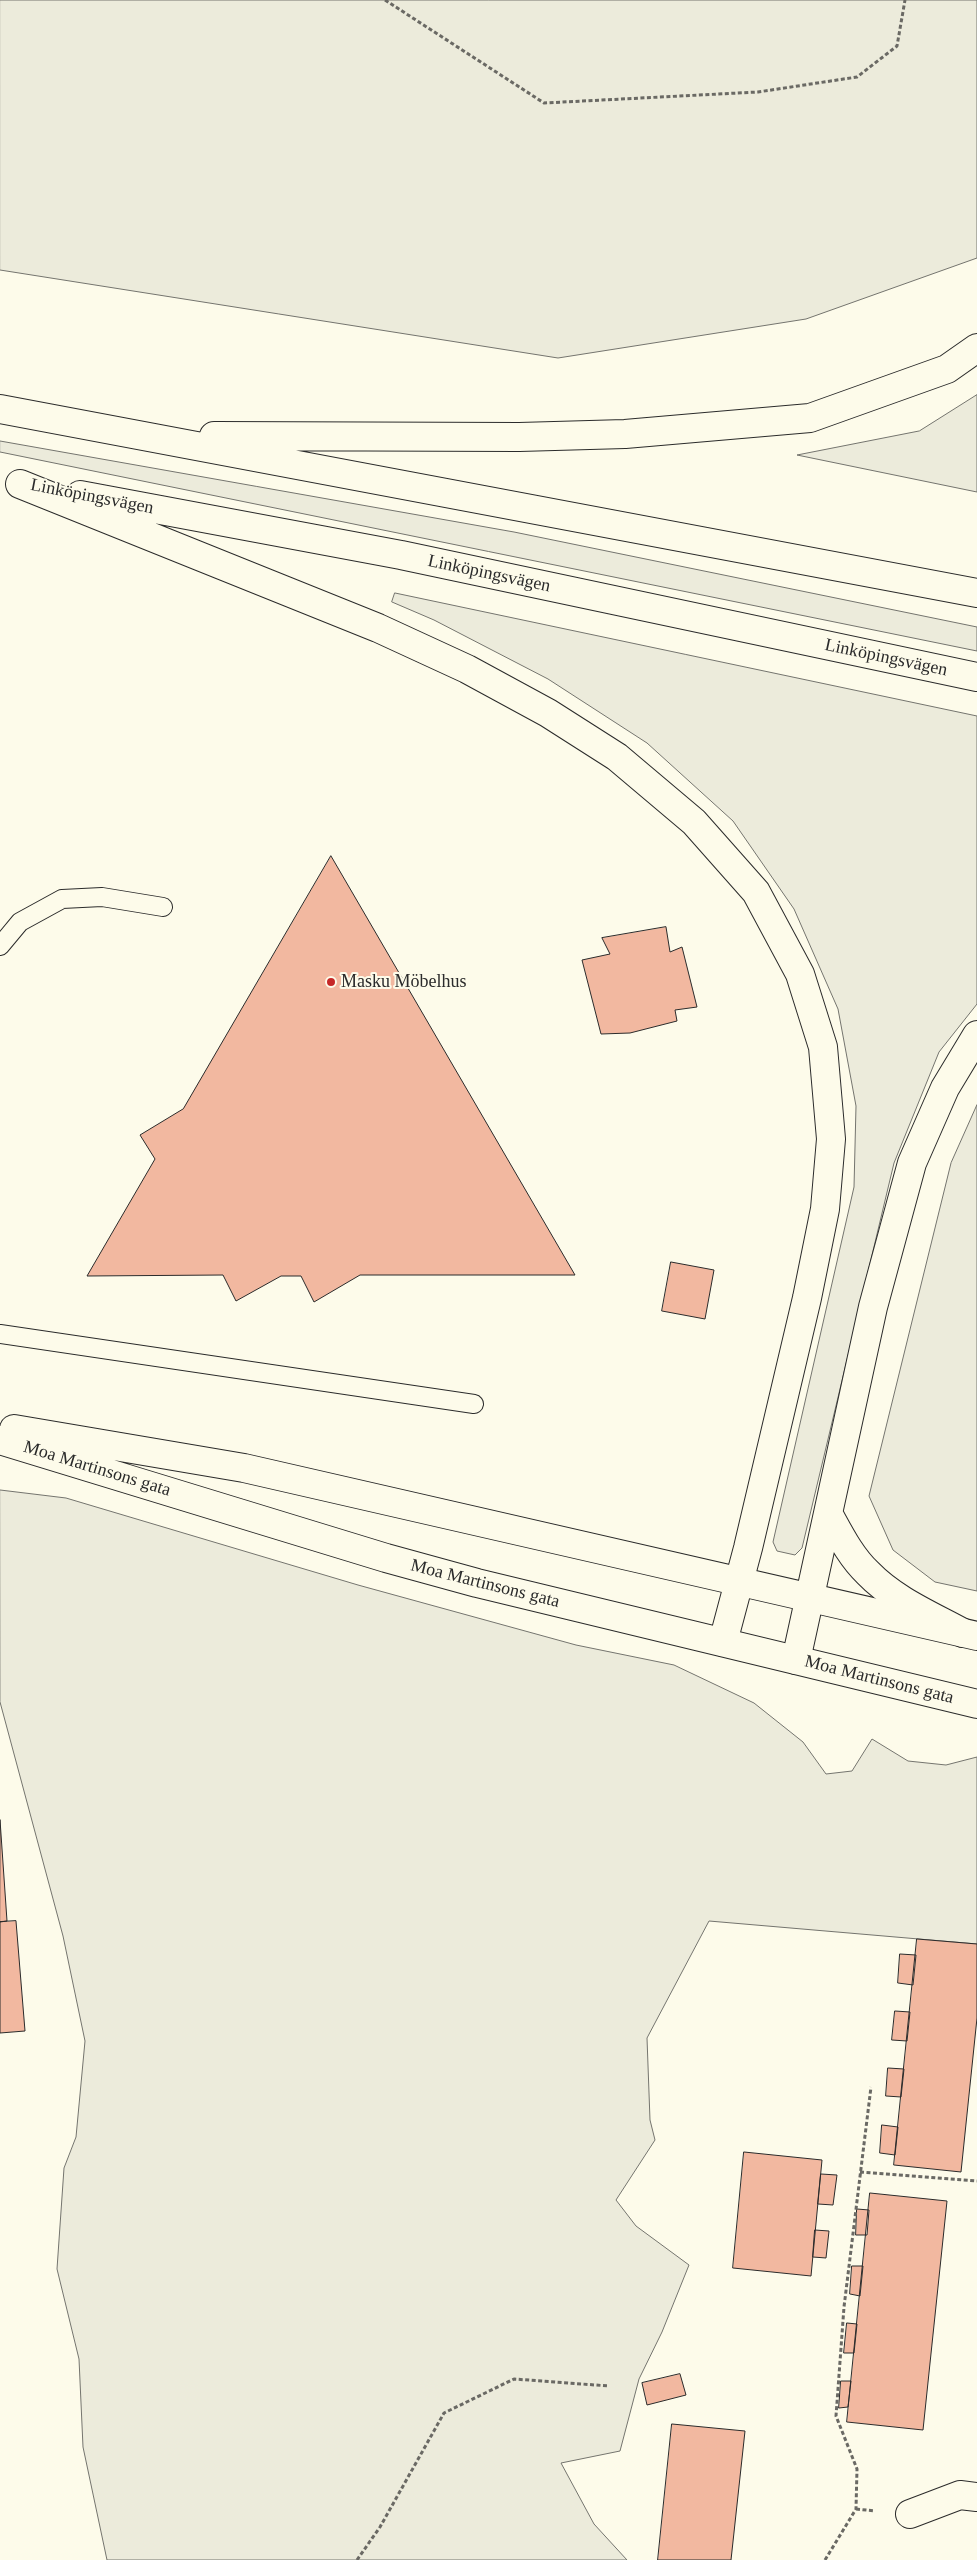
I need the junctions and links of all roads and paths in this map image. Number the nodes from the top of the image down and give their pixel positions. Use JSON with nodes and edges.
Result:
{"nodes":[{"id":1,"x":385,"y":0,"type":"edge"},
{"id":2,"x":905,"y":0,"type":"edge"},
{"id":3,"x":977,"y":348,"type":"edge"},
{"id":4,"x":0,"y":409,"type":"edge"},
{"id":5,"x":147,"y":435,"type":"junction"},
{"id":6,"x":10,"y":482,"type":"edge"},
{"id":7,"x":977,"y":593,"type":"edge"},
{"id":8,"x":977,"y":677,"type":"edge"},
{"id":9,"x":163,"y":907,"type":"dead end"},
{"id":10,"x":0,"y":946,"type":"edge"},
{"id":11,"x":977,"y":1035,"type":"edge"},
{"id":12,"x":0,"y":1334,"type":"edge"},
{"id":13,"x":474,"y":1404,"type":"dead end"},
{"id":14,"x":0,"y":1427,"type":"edge"},
{"id":15,"x":0,"y":1440,"type":"edge"},
{"id":16,"x":828,"y":1516,"type":"junction"},
{"id":17,"x":740,"y":1582,"type":"junction"},
{"id":18,"x":809,"y":1598,"type":"junction"},
{"id":19,"x":970,"y":1635,"type":"edge"},
{"id":20,"x":723,"y":1642,"type":"junction"},
{"id":21,"x":796,"y":1660,"type":"junction"},
{"id":22,"x":977,"y":1704,"type":"edge"},
{"id":23,"x":871,"y":2087,"type":"dead end"},
{"id":24,"x":860,"y":2172,"type":"junction"},
{"id":25,"x":977,"y":2181,"type":"edge"},
{"id":26,"x":609,"y":2386,"type":"dead end"},
{"id":27,"x":977,"y":2497,"type":"edge"},
{"id":28,"x":910,"y":2514,"type":"dead end"},
{"id":29,"x":357,"y":2560,"type":"edge"},
{"id":30,"x":824,"y":2560,"type":"edge"}],
"edges":[{"from":1,"to":2,"type":"path"},
{"from":3,"to":5,"type":"main road"},
{"from":4,"to":5,"type":"main road"},
{"from":5,"to":7,"type":"main road"},
{"from":6,"to":8,"type":"main road","name":"Linköpingsvägen"},
{"from":6,"to":17,"type":"main road"},
{"from":9,"to":10,"type":"lane"},
{"from":11,"to":16,"type":"main road"},
{"from":12,"to":13,"type":"lane"},
{"from":14,"to":17,"type":"main road","name":"Moa Martinsons gata"},
{"from":15,"to":20,"type":"main road","name":"Moa Martinsons gata"},
{"from":16,"to":18,"type":"main road"},
{"from":16,"to":19,"type":"main road"},
{"from":17,"to":18,"type":"main road","name":"Moa Martinsons gata"},
{"from":17,"to":20,"type":"main road"},
{"from":18,"to":19,"type":"main road","name":"Moa Martinsons gata"},
{"from":18,"to":21,"type":"main road"},
{"from":20,"to":21,"type":"main road","name":"Moa Martinsons gata"},
{"from":21,"to":22,"type":"main road","name":"Moa Martinsons gata"},
{"from":23,"to":24,"type":"path"},
{"from":24,"to":25,"type":"path"},
{"from":24,"to":30,"type":"path"},
{"from":26,"to":29,"type":"path"},
{"from":27,"to":28,"type":"main road"}]}
